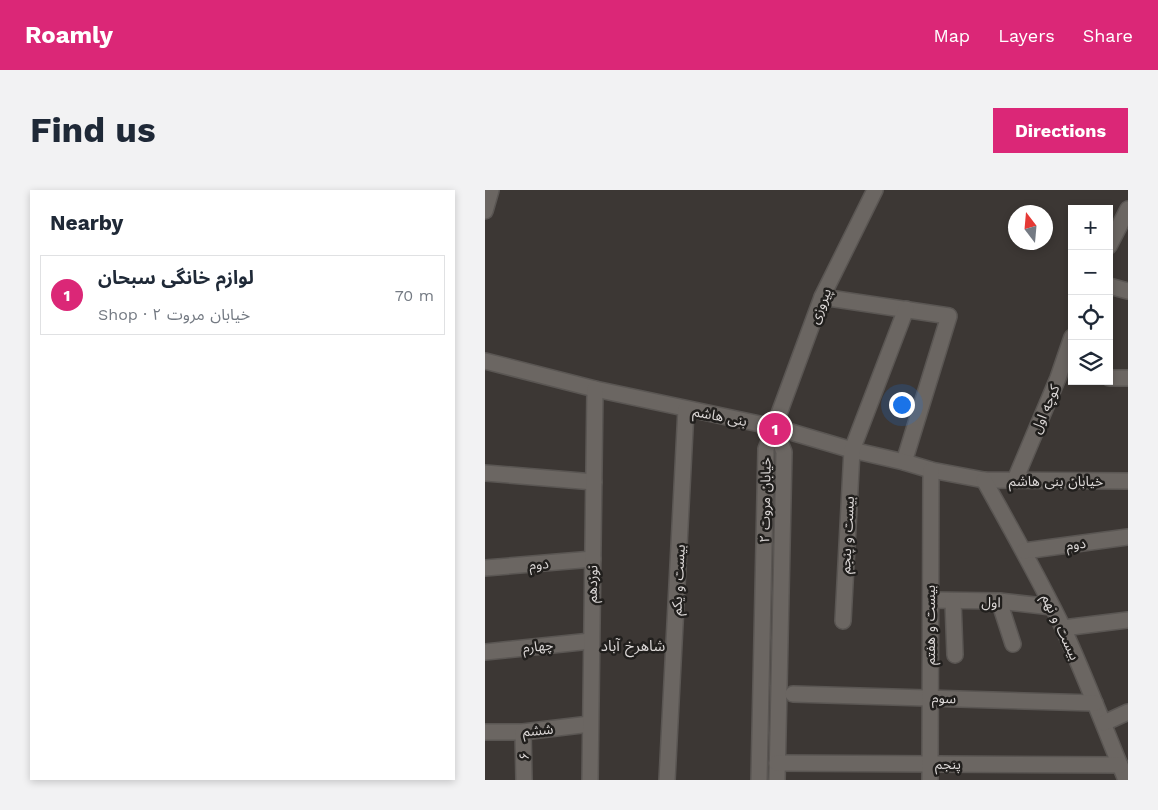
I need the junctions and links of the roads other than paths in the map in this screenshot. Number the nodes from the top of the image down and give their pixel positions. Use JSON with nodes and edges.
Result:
{"nodes":[{"id":1,"x":491,"y":190,"type":"edge"},
{"id":2,"x":875,"y":190,"type":"edge"},
{"id":3,"x":1128,"y":209,"type":"edge"},
{"id":4,"x":485,"y":211,"type":"edge"},
{"id":5,"x":1113,"y":238,"type":"edge"},
{"id":6,"x":1113,"y":287,"type":"edge"},
{"id":7,"x":1128,"y":291,"type":"edge"},
{"id":8,"x":823,"y":297,"type":"junction"},
{"id":9,"x":906,"y":309,"type":"junction"},
{"id":10,"x":1071,"y":340,"type":"edge"},
{"id":11,"x":485,"y":361,"type":"edge"},
{"id":12,"x":1065,"y":378,"type":"edge"},
{"id":13,"x":1113,"y":378,"type":"edge"},
{"id":14,"x":1128,"y":378,"type":"edge"},
{"id":15,"x":595,"y":389,"type":"junction"},
{"id":16,"x":686,"y":409,"type":"junction"},
{"id":17,"x":774,"y":427,"type":"junction"},
{"id":18,"x":852,"y":450,"type":"junction"},
{"id":19,"x":905,"y":462,"type":"junction"},
{"id":20,"x":931,"y":470,"type":"junction"},
{"id":21,"x":485,"y":473,"type":"edge"},
{"id":22,"x":984,"y":480,"type":"junction"},
{"id":23,"x":1015,"y":480,"type":"junction"},
{"id":24,"x":1128,"y":481,"type":"edge"},
{"id":25,"x":593,"y":482,"type":"junction"},
{"id":26,"x":1128,"y":537,"type":"edge"},
{"id":27,"x":1024,"y":550,"type":"junction"},
{"id":28,"x":593,"y":559,"type":"junction"},
{"id":29,"x":485,"y":568,"type":"edge"},
{"id":30,"x":931,"y":600,"type":"junction"},
{"id":31,"x":953,"y":601,"type":"junction"},
{"id":32,"x":999,"y":601,"type":"junction"},
{"id":33,"x":1052,"y":607,"type":"junction"},
{"id":34,"x":1128,"y":620,"type":"edge"},
{"id":35,"x":843,"y":621,"type":"dead end"},
{"id":36,"x":1063,"y":628,"type":"junction"},
{"id":37,"x":591,"y":641,"type":"junction"},
{"id":38,"x":1013,"y":644,"type":"dead end"},
{"id":39,"x":485,"y":652,"type":"edge"},
{"id":40,"x":955,"y":655,"type":"dead end"},
{"id":41,"x":793,"y":694,"type":"dead end"},
{"id":42,"x":930,"y":698,"type":"junction"},
{"id":43,"x":1095,"y":703,"type":"junction"},
{"id":44,"x":1128,"y":712,"type":"edge"},
{"id":45,"x":1104,"y":723,"type":"junction"},
{"id":46,"x":590,"y":724,"type":"junction"},
{"id":47,"x":485,"y":732,"type":"edge"},
{"id":48,"x":523,"y":732,"type":"junction"},
{"id":49,"x":777,"y":763,"type":"junction"},
{"id":50,"x":930,"y":764,"type":"junction"},
{"id":51,"x":1120,"y":765,"type":"junction"},
{"id":52,"x":524,"y":780,"type":"edge"},
{"id":53,"x":589,"y":780,"type":"edge"},
{"id":54,"x":667,"y":780,"type":"edge"},
{"id":55,"x":759,"y":780,"type":"edge"},
{"id":56,"x":777,"y":780,"type":"edge"},
{"id":57,"x":930,"y":780,"type":"edge"},
{"id":58,"x":1126,"y":780,"type":"edge"}],
"edges":[{"from":1,"to":4,"type":"street"},
{"from":2,"to":8,"type":"street","name":"پیروزی"},
{"from":3,"to":5,"type":"street"},
{"from":6,"to":7,"type":"street"},
{"from":8,"to":9,"type":"street"},
{"from":8,"to":17,"type":"street","name":"پیروزی"},
{"from":9,"to":18,"type":"street","name":"بیست و پنجم"},
{"from":9,"to":19,"type":"street"},
{"from":10,"to":12,"type":"street","name":"کوچه اول"},
{"from":11,"to":15,"type":"street","name":"بنی هاشم"},
{"from":12,"to":23,"type":"street","name":"کوچه اول"},
{"from":13,"to":14,"type":"street"},
{"from":15,"to":16,"type":"street","name":"بنی هاشم"},
{"from":15,"to":25,"type":"street","name":"نوزدهم"},
{"from":16,"to":17,"type":"street","name":"بنی هاشم"},
{"from":16,"to":54,"type":"street","name":"بیست و یکم"},
{"from":17,"to":18,"type":"street","name":"بنی هاشم"},
{"from":17,"to":49,"type":"street","name":"خیابان مروت ۲"},
{"from":17,"to":55,"type":"street","name":"خیابان مروت ۲"},
{"from":18,"to":19,"type":"street","name":"بنی هاشم"},
{"from":18,"to":35,"type":"street","name":"بیست و پنجم"},
{"from":19,"to":20,"type":"street","name":"بنی هاشم"},
{"from":20,"to":22,"type":"street","name":"بنی هاشم"},
{"from":20,"to":30,"type":"street","name":"بیست و هفتم"},
{"from":21,"to":25,"type":"street"},
{"from":22,"to":23,"type":"street","name":"خیابان بنی هاشم"},
{"from":22,"to":27,"type":"street","name":"بیست و نهم"},
{"from":23,"to":24,"type":"street","name":"خیابان بنی هاشم"},
{"from":25,"to":28,"type":"street","name":"نوزدهم"},
{"from":26,"to":27,"type":"street","name":"دوم"},
{"from":27,"to":33,"type":"street","name":"بیست و نهم"},
{"from":28,"to":29,"type":"street","name":"دوم"},
{"from":28,"to":37,"type":"street","name":"نوزدهم"},
{"from":30,"to":31,"type":"street","name":"اول"},
{"from":30,"to":42,"type":"street","name":"بیست و هفتم"},
{"from":31,"to":32,"type":"street","name":"اول"},
{"from":31,"to":40,"type":"street"},
{"from":32,"to":33,"type":"street","name":"اول"},
{"from":32,"to":38,"type":"street"},
{"from":33,"to":36,"type":"street","name":"بیست و نهم"},
{"from":34,"to":36,"type":"street"},
{"from":36,"to":43,"type":"street","name":"بیست و نهم"},
{"from":37,"to":39,"type":"street","name":"چهارم"},
{"from":37,"to":46,"type":"street","name":"نوزدهم"},
{"from":41,"to":42,"type":"street","name":"سوم"},
{"from":42,"to":43,"type":"street","name":"سوم"},
{"from":42,"to":50,"type":"street","name":"بیست و هفتم"},
{"from":43,"to":45,"type":"street","name":"بیست و نهم"},
{"from":44,"to":45,"type":"street"},
{"from":45,"to":51,"type":"street","name":"بیست و نهم"},
{"from":46,"to":48,"type":"street","name":"ششم"},
{"from":46,"to":53,"type":"street","name":"نوزدهم"},
{"from":47,"to":48,"type":"street","name":"ششم"},
{"from":48,"to":52,"type":"street","name":"۶"},
{"from":49,"to":50,"type":"street","name":"پنجم"},
{"from":49,"to":56,"type":"street","name":"خیابان مروت ۲"},
{"from":50,"to":51,"type":"street","name":"پنجم"},
{"from":50,"to":57,"type":"street","name":"بیست و هفتم"},
{"from":51,"to":58,"type":"street","name":"بیست و نهم"}]}
